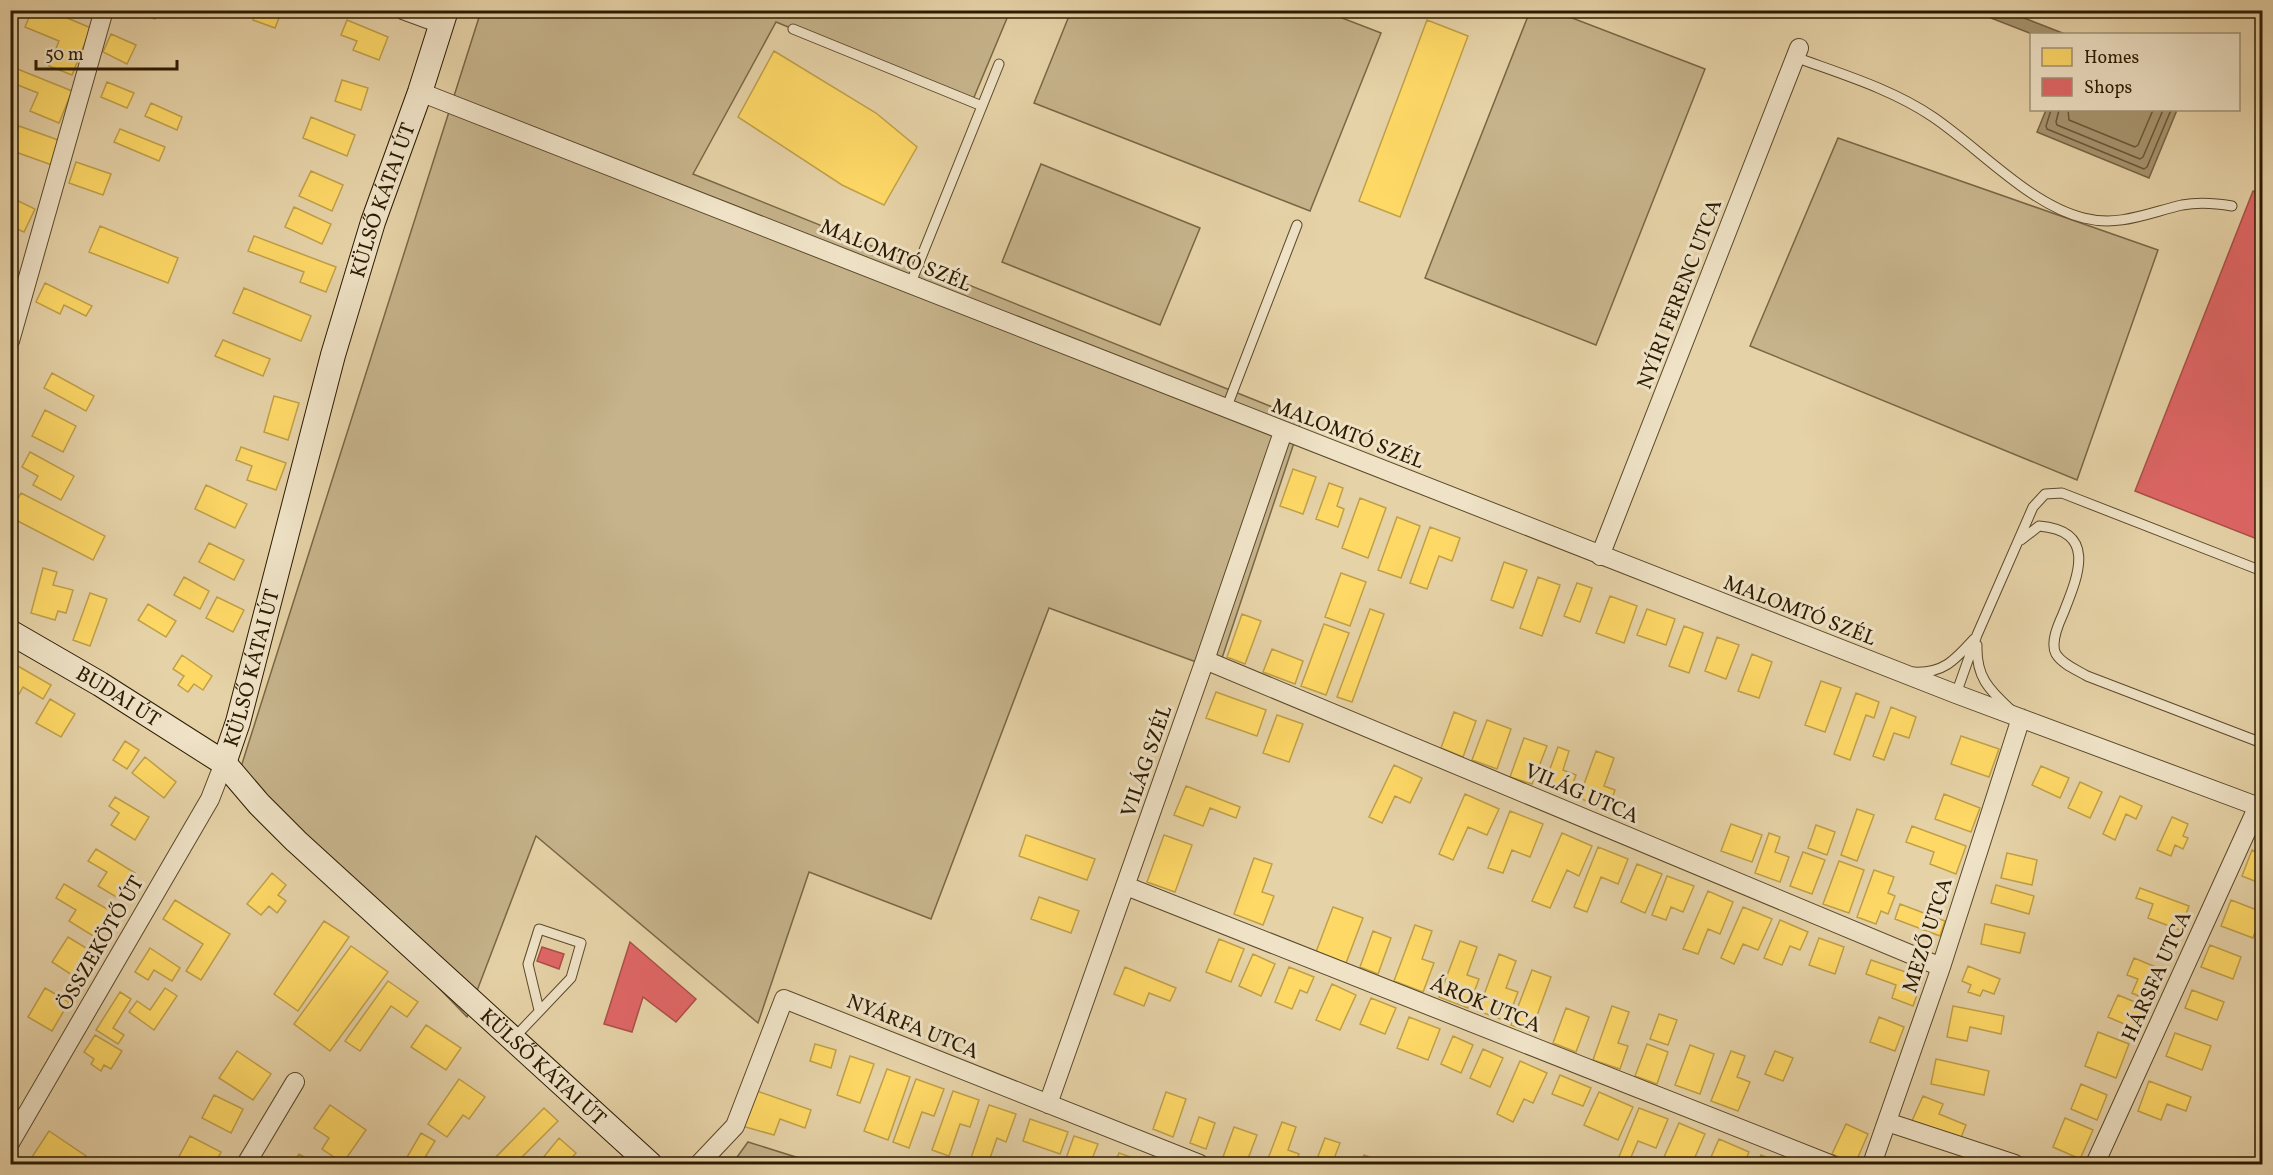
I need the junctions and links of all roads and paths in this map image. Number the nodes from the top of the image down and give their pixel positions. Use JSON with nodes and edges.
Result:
{"nodes":[{"id":1,"x":104,"y":10,"type":"edge"},
{"id":2,"x":403,"y":10,"type":"edge"},
{"id":3,"x":444,"y":17,"type":"edge"},
{"id":4,"x":793,"y":29,"type":"dead end"},
{"id":5,"x":1797,"y":53,"type":"joint"},
{"id":6,"x":999,"y":64,"type":"dead end"},
{"id":7,"x":420,"y":92,"type":"junction"},
{"id":8,"x":982,"y":105,"type":"junction"},
{"id":9,"x":2232,"y":206,"type":"dead end"},
{"id":10,"x":1297,"y":225,"type":"dead end"},
{"id":11,"x":910,"y":285,"type":"junction"},
{"id":12,"x":10,"y":341,"type":"edge"},
{"id":13,"x":1226,"y":409,"type":"junction"},
{"id":14,"x":1282,"y":432,"type":"junction"},
{"id":15,"x":2019,"y":541,"type":"junction"},
{"id":16,"x":1600,"y":556,"type":"junction"},
{"id":17,"x":2262,"y":571,"type":"edge"},
{"id":18,"x":10,"y":632,"type":"edge"},
{"id":19,"x":1977,"y":635,"type":"junction"},
{"id":20,"x":1205,"y":660,"type":"junction"},
{"id":21,"x":1893,"y":670,"type":"junction"},
{"id":22,"x":1956,"y":694,"type":"junction"},
{"id":23,"x":2021,"y":718,"type":"junction"},
{"id":24,"x":2262,"y":743,"type":"edge"},
{"id":25,"x":224,"y":763,"type":"junction"},
{"id":26,"x":2260,"y":807,"type":"edge"},
{"id":27,"x":1126,"y":886,"type":"junction"},
{"id":28,"x":1941,"y":967,"type":"junction"},
{"id":29,"x":539,"y":1010,"type":"junction"},
{"id":30,"x":513,"y":1039,"type":"junction"},
{"id":31,"x":295,"y":1082,"type":"dead end"},
{"id":32,"x":1048,"y":1104,"type":"junction"},
{"id":33,"x":1887,"y":1122,"type":"junction"},
{"id":34,"x":10,"y":1143,"type":"edge"},
{"id":35,"x":246,"y":1164,"type":"edge"},
{"id":36,"x":650,"y":1164,"type":"edge"},
{"id":37,"x":699,"y":1164,"type":"edge"},
{"id":38,"x":1200,"y":1164,"type":"edge"},
{"id":39,"x":1830,"y":1164,"type":"edge"},
{"id":40,"x":1872,"y":1164,"type":"edge"},
{"id":41,"x":2015,"y":1164,"type":"edge"},
{"id":42,"x":2095,"y":1164,"type":"edge"}],
"edges":[{"from":1,"to":12,"type":"street"},
{"from":2,"to":3,"type":"street"},
{"from":3,"to":7,"type":"main road","name":"KÜLSŐ KÁTAI ÚT"},
{"from":4,"to":8,"type":"lane"},
{"from":5,"to":9,"type":"lane"},
{"from":5,"to":16,"type":"street","name":"NYÍRI FERENC UTCA"},
{"from":6,"to":8,"type":"lane"},
{"from":7,"to":11,"type":"street","name":"MALOMTÓ SZÉL"},
{"from":7,"to":25,"type":"main road","name":"KÜLSŐ KÁTAI ÚT"},
{"from":8,"to":11,"type":"lane"},
{"from":10,"to":13,"type":"lane"},
{"from":11,"to":13,"type":"street","name":"MALOMTÓ SZÉL"},
{"from":13,"to":14,"type":"street","name":"MALOMTÓ SZÉL"},
{"from":14,"to":16,"type":"street","name":"MALOMTÓ SZÉL"},
{"from":14,"to":20,"type":"street","name":"VILÁG SZÉL"},
{"from":15,"to":17,"type":"lane"},
{"from":15,"to":19,"type":"lane"},
{"from":15,"to":24,"type":"lane"},
{"from":16,"to":21,"type":"street","name":"MALOMTÓ SZÉL"},
{"from":18,"to":25,"type":"main road","name":"BUDAI ÚT"},
{"from":19,"to":21,"type":"lane"},
{"from":19,"to":22,"type":"lane"},
{"from":19,"to":23,"type":"lane"},
{"from":20,"to":27,"type":"street","name":"VILÁG SZÉL"},
{"from":20,"to":28,"type":"street","name":"VILÁG UTCA"},
{"from":21,"to":22,"type":"street","name":"MALOMTÓ SZÉL"},
{"from":22,"to":23,"type":"street","name":"MALOMTÓ SZÉL"},
{"from":23,"to":26,"type":"street","name":"MALOMTÓ SZÉL"},
{"from":23,"to":28,"type":"street","name":"MEZŐ UTCA"},
{"from":25,"to":30,"type":"main road","name":"KÜLSŐ KÁTAI ÚT"},
{"from":25,"to":34,"type":"street","name":"ÖSSZEKÖTŐ ÚT"},
{"from":26,"to":42,"type":"street","name":"HÁRSFA UTCA"},
{"from":27,"to":32,"type":"street","name":"VILÁG SZÉL"},
{"from":27,"to":39,"type":"street","name":"ÁROK UTCA"},
{"from":28,"to":33,"type":"street","name":"MEZŐ UTCA"},
{"from":29,"to":29,"type":"lane"},
{"from":29,"to":30,"type":"lane"},
{"from":30,"to":36,"type":"main road","name":"KÜLSŐ KÁTAI ÚT"},
{"from":31,"to":35,"type":"street"},
{"from":32,"to":37,"type":"street","name":"NYÁRFA UTCA"},
{"from":32,"to":38,"type":"street","name":"NYÁRFA UTCA"},
{"from":33,"to":40,"type":"street","name":"MEZŐ UTCA"},
{"from":33,"to":41,"type":"street"}]}
